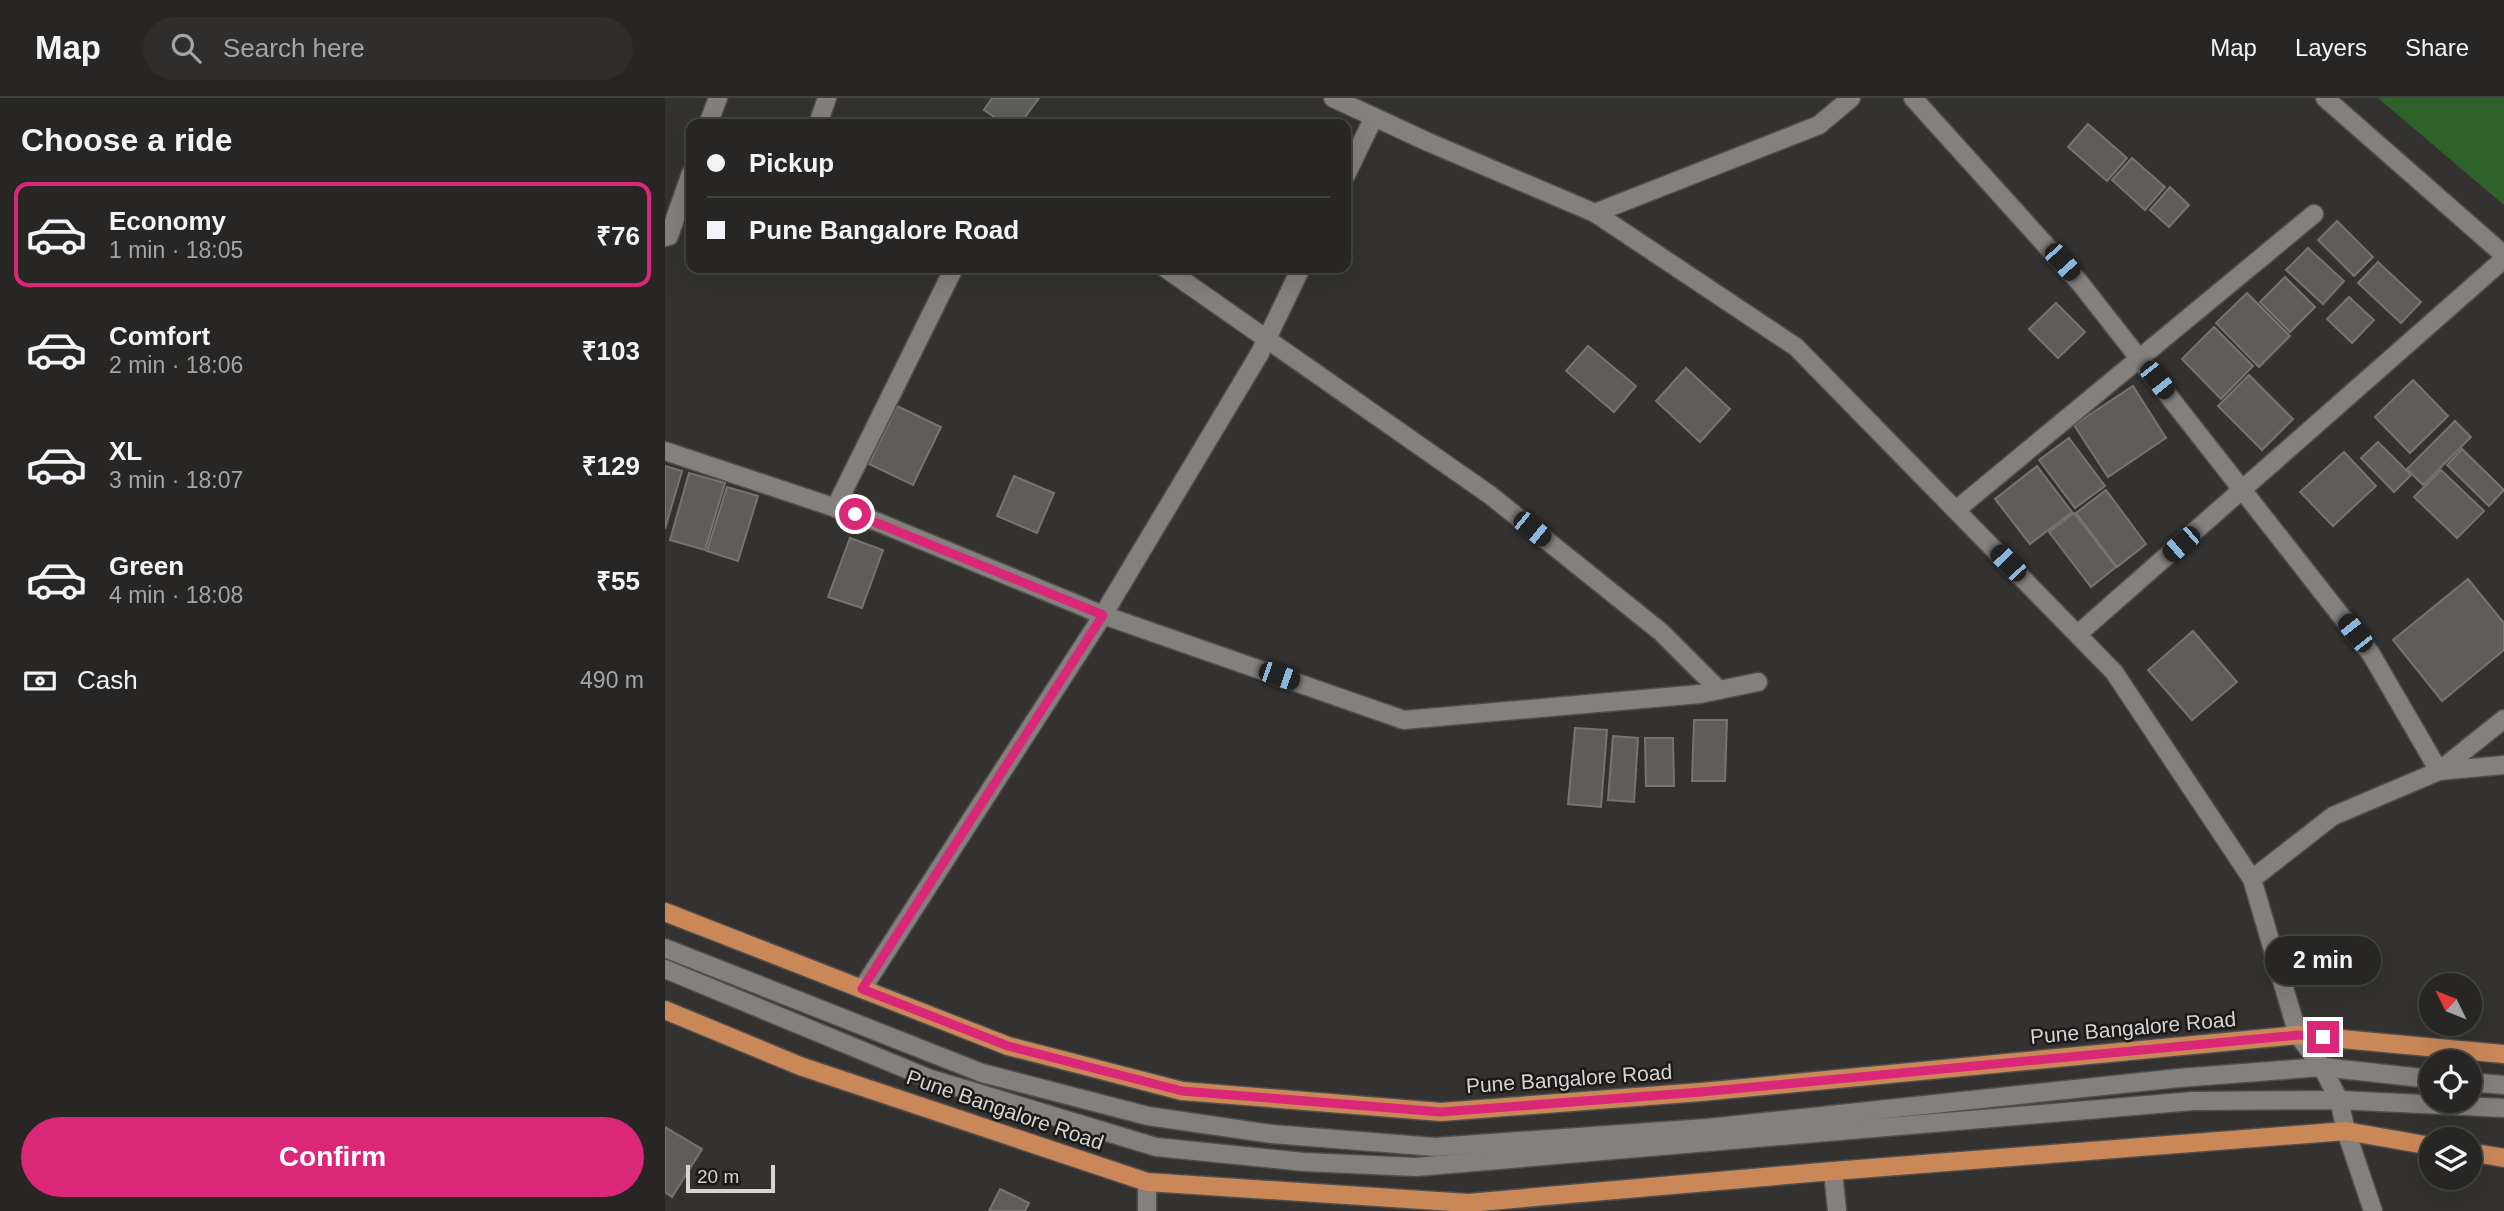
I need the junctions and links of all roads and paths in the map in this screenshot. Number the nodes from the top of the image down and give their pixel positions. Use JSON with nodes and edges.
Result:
{"nodes":[{"id":1,"x":717,"y":98,"type":"edge"},
{"id":2,"x":827,"y":98,"type":"edge"},
{"id":3,"x":1333,"y":98,"type":"edge"},
{"id":4,"x":1851,"y":98,"type":"edge"},
{"id":5,"x":1913,"y":98,"type":"edge"},
{"id":6,"x":2325,"y":98,"type":"edge"},
{"id":7,"x":1374,"y":117,"type":"junction"},
{"id":8,"x":710,"y":119,"type":"edge"},
{"id":9,"x":819,"y":119,"type":"edge"},
{"id":10,"x":1351,"y":165,"type":"edge"},
{"id":11,"x":686,"y":187,"type":"edge"},
{"id":12,"x":1595,"y":213,"type":"junction"},
{"id":13,"x":2313,"y":214,"type":"dead end"},
{"id":14,"x":665,"y":237,"type":"edge"},
{"id":15,"x":2504,"y":257,"type":"edge"},
{"id":16,"x":952,"y":273,"type":"edge"},
{"id":17,"x":1172,"y":273,"type":"edge"},
{"id":18,"x":1299,"y":273,"type":"edge"},
{"id":19,"x":1267,"y":339,"type":"junction"},
{"id":20,"x":2140,"y":358,"type":"junction"},
{"id":21,"x":665,"y":451,"type":"edge"},
{"id":22,"x":2242,"y":489,"type":"junction"},
{"id":23,"x":835,"y":508,"type":"junction"},
{"id":24,"x":1956,"y":510,"type":"junction"},
{"id":25,"x":1103,"y":615,"type":"junction"},
{"id":26,"x":2078,"y":634,"type":"junction"},
{"id":27,"x":1758,"y":682,"type":"dead end"},
{"id":28,"x":1719,"y":690,"type":"junction"},
{"id":29,"x":2504,"y":719,"type":"edge"},
{"id":30,"x":2504,"y":765,"type":"edge"},
{"id":31,"x":2439,"y":771,"type":"junction"},
{"id":32,"x":2252,"y":878,"type":"junction"},
{"id":33,"x":665,"y":912,"type":"edge"},
{"id":34,"x":665,"y":948,"type":"edge"},
{"id":35,"x":665,"y":970,"type":"edge"},
{"id":36,"x":862,"y":989,"type":"junction"},
{"id":37,"x":665,"y":1010,"type":"edge"},
{"id":38,"x":2298,"y":1035,"type":"junction"},
{"id":39,"x":2504,"y":1054,"type":"edge"},
{"id":40,"x":2322,"y":1067,"type":"junction"},
{"id":41,"x":2419,"y":1078,"type":"edge"},
{"id":42,"x":2482,"y":1083,"type":"edge"},
{"id":43,"x":2504,"y":1085,"type":"edge"},
{"id":44,"x":2339,"y":1100,"type":"junction"},
{"id":45,"x":2504,"y":1108,"type":"edge"},
{"id":46,"x":2346,"y":1131,"type":"junction"},
{"id":47,"x":2419,"y":1144,"type":"edge"},
{"id":48,"x":2482,"y":1154,"type":"edge"},
{"id":49,"x":2504,"y":1158,"type":"edge"},
{"id":50,"x":1833,"y":1171,"type":"junction"},
{"id":51,"x":1147,"y":1182,"type":"junction"},
{"id":52,"x":1147,"y":1211,"type":"edge"},
{"id":53,"x":1837,"y":1211,"type":"edge"},
{"id":54,"x":2373,"y":1211,"type":"edge"}],
"edges":[{"from":1,"to":8,"type":"street"},
{"from":2,"to":9,"type":"street"},
{"from":3,"to":7,"type":"street"},
{"from":4,"to":12,"type":"street"},
{"from":5,"to":20,"type":"street"},
{"from":6,"to":15,"type":"street"},
{"from":7,"to":10,"type":"street"},
{"from":7,"to":12,"type":"street"},
{"from":11,"to":14,"type":"street"},
{"from":12,"to":24,"type":"street"},
{"from":13,"to":20,"type":"street"},
{"from":15,"to":22,"type":"street"},
{"from":16,"to":23,"type":"street"},
{"from":17,"to":19,"type":"street"},
{"from":18,"to":19,"type":"street"},
{"from":19,"to":25,"type":"street"},
{"from":19,"to":28,"type":"street"},
{"from":20,"to":22,"type":"street"},
{"from":20,"to":24,"type":"street"},
{"from":21,"to":23,"type":"street"},
{"from":22,"to":26,"type":"street"},
{"from":22,"to":31,"type":"street"},
{"from":23,"to":25,"type":"street"},
{"from":24,"to":26,"type":"street"},
{"from":25,"to":28,"type":"street"},
{"from":25,"to":36,"type":"street"},
{"from":26,"to":32,"type":"street"},
{"from":27,"to":28,"type":"street"},
{"from":29,"to":31,"type":"street"},
{"from":30,"to":31,"type":"street"},
{"from":31,"to":32,"type":"street"},
{"from":32,"to":38,"type":"street"},
{"from":33,"to":36,"type":"main road","name":"Pune Bangalore Road"},
{"from":34,"to":40,"type":"street"},
{"from":35,"to":44,"type":"street"},
{"from":36,"to":38,"type":"main road","name":"Pune Bangalore Road"},
{"from":37,"to":51,"type":"main road","name":"Pune Bangalore Road"},
{"from":38,"to":39,"type":"main road","name":"Pune Bangalore Road"},
{"from":38,"to":40,"type":"street"},
{"from":40,"to":41,"type":"street"},
{"from":40,"to":44,"type":"street"},
{"from":42,"to":43,"type":"street"},
{"from":44,"to":45,"type":"street"},
{"from":44,"to":46,"type":"street"},
{"from":46,"to":47,"type":"main road","name":"Pune Bangalore Road"},
{"from":46,"to":50,"type":"main road","name":"Pune Bangalore Road"},
{"from":46,"to":54,"type":"street"},
{"from":48,"to":49,"type":"main road"},
{"from":50,"to":51,"type":"main road","name":"Pune Bangalore Road"},
{"from":50,"to":53,"type":"street"},
{"from":51,"to":52,"type":"street"}]}
